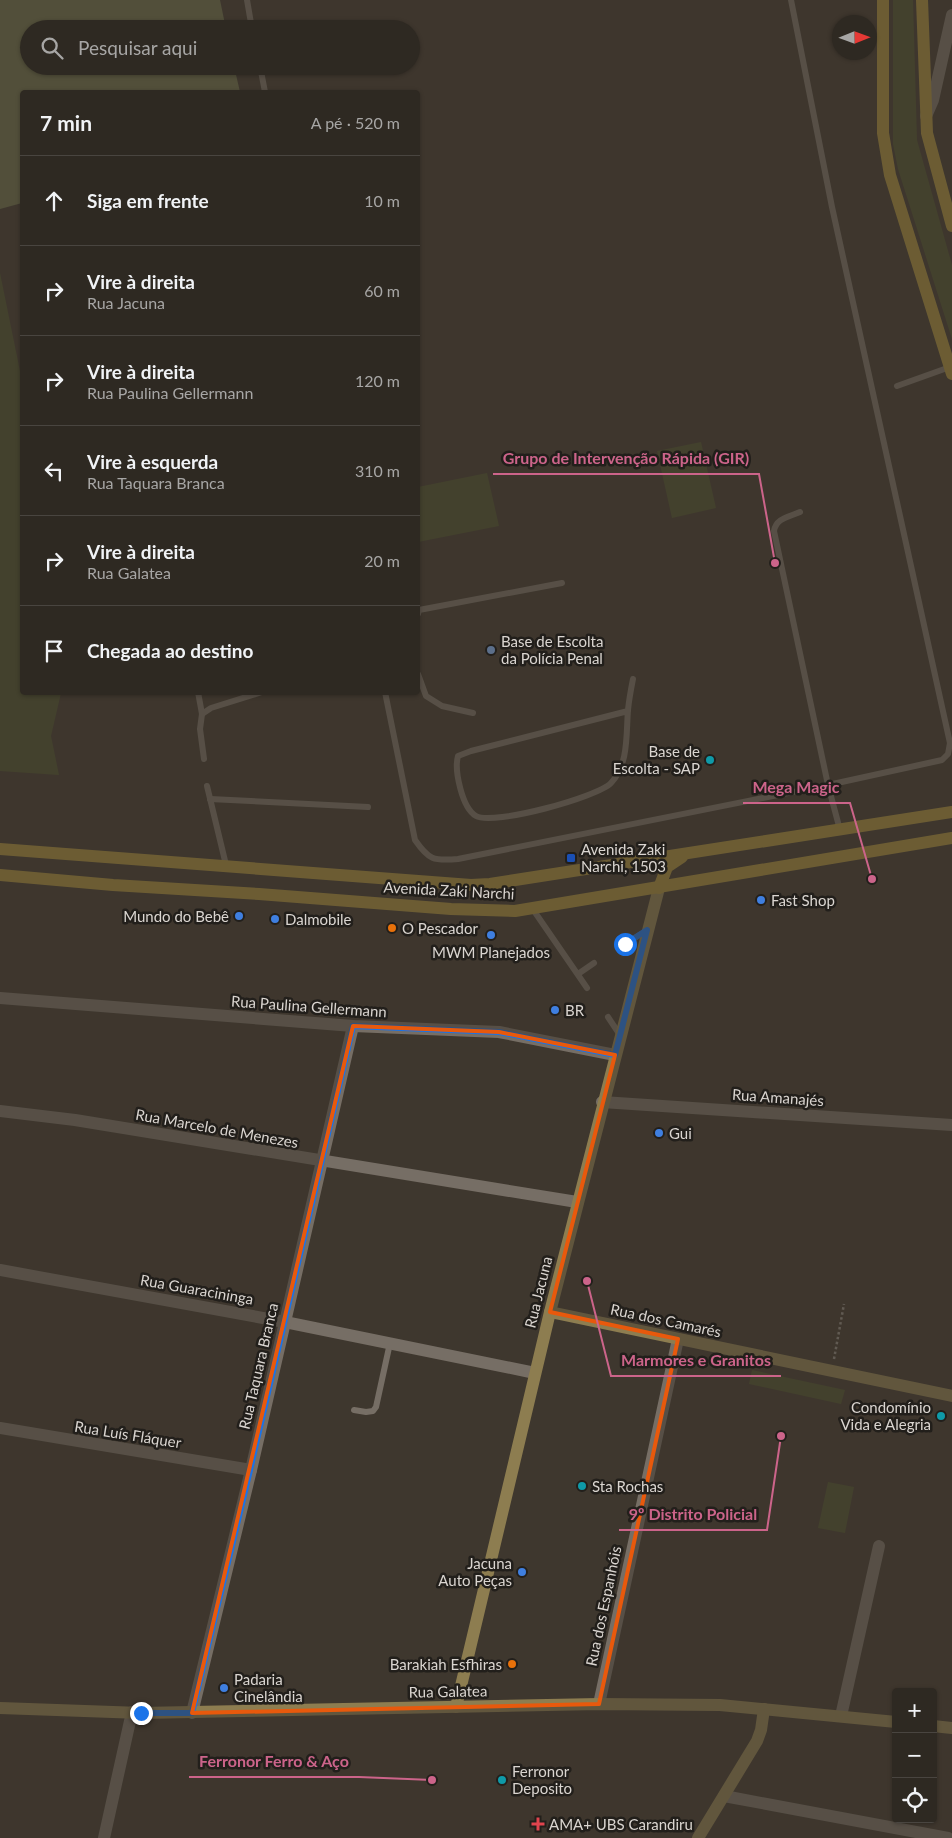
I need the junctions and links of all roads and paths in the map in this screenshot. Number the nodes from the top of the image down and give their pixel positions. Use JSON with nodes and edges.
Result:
{"nodes":[{"id":1,"x":247,"y":0,"type":"edge"},
{"id":2,"x":791,"y":0,"type":"edge"},
{"id":3,"x":883,"y":0,"type":"edge"},
{"id":4,"x":922,"y":0,"type":"edge"},
{"id":5,"x":952,"y":15,"type":"edge"},
{"id":6,"x":250,"y":20,"type":"edge"},
{"id":7,"x":262,"y":75,"type":"edge"},
{"id":8,"x":265,"y":90,"type":"edge"},
{"id":9,"x":925,"y":118,"type":"junction"},
{"id":10,"x":952,"y":226,"type":"edge"},
{"id":11,"x":951,"y":369,"type":"edge"},
{"id":12,"x":896,"y":386,"type":"dead end"},
{"id":13,"x":800,"y":512,"type":"dead end"},
{"id":14,"x":562,"y":583,"type":"dead end"},
{"id":15,"x":420,"y":610,"type":"edge"},
{"id":16,"x":633,"y":679,"type":"dead end"},
{"id":17,"x":420,"y":680,"type":"edge"},
{"id":18,"x":199,"y":695,"type":"edge"},
{"id":19,"x":252,"y":695,"type":"edge"},
{"id":20,"x":386,"y":695,"type":"edge"},
{"id":21,"x":628,"y":711,"type":"junction"},
{"id":22,"x":473,"y":713,"type":"dead end"},
{"id":23,"x":202,"y":714,"type":"junction"},
{"id":24,"x":204,"y":759,"type":"dead end"},
{"id":25,"x":207,"y":786,"type":"dead end"},
{"id":26,"x":828,"y":786,"type":"junction"},
{"id":27,"x":210,"y":799,"type":"junction"},
{"id":28,"x":368,"y":808,"type":"dead end"},
{"id":29,"x":952,"y":812,"type":"edge"},
{"id":30,"x":840,"y":830,"type":"junction"},
{"id":31,"x":952,"y":838,"type":"edge"},
{"id":32,"x":0,"y":849,"type":"edge"},
{"id":33,"x":686,"y":854,"type":"junction"},
{"id":34,"x":226,"y":865,"type":"junction"},
{"id":35,"x":0,"y":875,"type":"edge"},
{"id":36,"x":658,"y":888,"type":"junction"},
{"id":37,"x":532,"y":908,"type":"junction"},
{"id":38,"x":647,"y":930,"type":"junction"},
{"id":39,"x":625,"y":944,"type":"dead end"},
{"id":40,"x":594,"y":963,"type":"dead end"},
{"id":41,"x":578,"y":974,"type":"junction"},
{"id":42,"x":587,"y":988,"type":"dead end"},
{"id":43,"x":0,"y":998,"type":"edge"},
{"id":44,"x":608,"y":1017,"type":"dead end"},
{"id":45,"x":353,"y":1026,"type":"junction"},
{"id":46,"x":620,"y":1035,"type":"junction"},
{"id":47,"x":615,"y":1055,"type":"junction"},
{"id":48,"x":602,"y":1102,"type":"junction"},
{"id":49,"x":0,"y":1111,"type":"edge"},
{"id":50,"x":952,"y":1125,"type":"edge"},
{"id":51,"x":321,"y":1162,"type":"junction"},
{"id":52,"x":578,"y":1202,"type":"junction"},
{"id":53,"x":0,"y":1270,"type":"edge"},
{"id":54,"x":844,"y":1304,"type":"dead end"},
{"id":55,"x":550,"y":1312,"type":"junction"},
{"id":56,"x":284,"y":1322,"type":"junction"},
{"id":57,"x":678,"y":1339,"type":"junction"},
{"id":58,"x":390,"y":1343,"type":"junction"},
{"id":59,"x":832,"y":1371,"type":"junction"},
{"id":60,"x":535,"y":1374,"type":"junction"},
{"id":61,"x":952,"y":1396,"type":"edge"},
{"id":62,"x":354,"y":1410,"type":"dead end"},
{"id":63,"x":0,"y":1428,"type":"edge"},
{"id":64,"x":250,"y":1470,"type":"junction"},
{"id":65,"x":879,"y":1546,"type":"dead end"},
{"id":66,"x":599,"y":1704,"type":"junction"},
{"id":67,"x":456,"y":1707,"type":"junction"},
{"id":68,"x":0,"y":1708,"type":"edge"},
{"id":69,"x":764,"y":1709,"type":"junction"},
{"id":70,"x":132,"y":1712,"type":"junction"},
{"id":71,"x":192,"y":1713,"type":"junction"},
{"id":72,"x":841,"y":1716,"type":"junction"},
{"id":73,"x":892,"y":1722,"type":"edge"},
{"id":74,"x":937,"y":1726,"type":"edge"},
{"id":75,"x":952,"y":1728,"type":"edge"},
{"id":76,"x":724,"y":1796,"type":"junction"},
{"id":77,"x":104,"y":1838,"type":"edge"},
{"id":78,"x":698,"y":1838,"type":"edge"},
{"id":79,"x":948,"y":1838,"type":"edge"}],
"edges":[{"from":1,"to":6,"type":"lane"},
{"from":2,"to":26,"type":"lane"},
{"from":3,"to":11,"type":"main road"},
{"from":4,"to":9,"type":"main road"},
{"from":5,"to":9,"type":"street"},
{"from":7,"to":8,"type":"lane"},
{"from":9,"to":10,"type":"main road"},
{"from":11,"to":12,"type":"lane"},
{"from":13,"to":26,"type":"lane"},
{"from":14,"to":15,"type":"lane"},
{"from":16,"to":21,"type":"lane"},
{"from":17,"to":22,"type":"lane"},
{"from":18,"to":23,"type":"lane"},
{"from":19,"to":23,"type":"lane"},
{"from":20,"to":26,"type":"lane"},
{"from":21,"to":21,"type":"lane"},
{"from":23,"to":24,"type":"lane"},
{"from":25,"to":27,"type":"lane"},
{"from":26,"to":30,"type":"lane"},
{"from":27,"to":28,"type":"lane"},
{"from":27,"to":34,"type":"lane"},
{"from":29,"to":30,"type":"main road","name":"Avenida Zaki Narchi"},
{"from":30,"to":33,"type":"main road","name":"Avenida Zaki Narchi"},
{"from":31,"to":36,"type":"main road","name":"Avenida Zaki Narchi"},
{"from":32,"to":34,"type":"main road","name":"Avenida Zaki Narchi"},
{"from":33,"to":34,"type":"main road","name":"Avenida Zaki Narchi"},
{"from":33,"to":36,"type":"main road"},
{"from":35,"to":37,"type":"main road","name":"Avenida Zaki Narchi"},
{"from":36,"to":37,"type":"main road","name":"Avenida Zaki Narchi"},
{"from":36,"to":38,"type":"main road","name":"Rua Jacuna"},
{"from":37,"to":41,"type":"lane"},
{"from":38,"to":39,"type":"lane"},
{"from":38,"to":46,"type":"main road","name":"Rua Jacuna"},
{"from":40,"to":41,"type":"lane"},
{"from":41,"to":42,"type":"lane"},
{"from":43,"to":45,"type":"street","name":"Rua Paulina Gellermann"},
{"from":44,"to":46,"type":"lane"},
{"from":45,"to":47,"type":"street","name":"Rua Paulina Gellermann"},
{"from":45,"to":51,"type":"street","name":"Rua Taquara Branca"},
{"from":46,"to":47,"type":"main road","name":"Rua Jacuna"},
{"from":47,"to":48,"type":"main road","name":"Rua Jacuna"},
{"from":48,"to":50,"type":"street","name":"Rua Amanajés"},
{"from":48,"to":52,"type":"main road","name":"Rua Jacuna"},
{"from":49,"to":51,"type":"street","name":"Rua Marcelo de Menezes"},
{"from":51,"to":52,"type":"street","name":"Rua Marcelo de Menezes"},
{"from":51,"to":56,"type":"street","name":"Rua Taquara Branca"},
{"from":52,"to":55,"type":"main road","name":"Rua Jacuna"},
{"from":53,"to":56,"type":"street","name":"Rua Guaracininga"},
{"from":54,"to":59,"type":"path"},
{"from":55,"to":57,"type":"main road","name":"Rua dos Camarés"},
{"from":55,"to":60,"type":"main road","name":"Rua Jacuna"},
{"from":56,"to":58,"type":"street","name":"Rua Guaracininga"},
{"from":56,"to":64,"type":"street","name":"Rua Taquara Branca"},
{"from":57,"to":59,"type":"main road","name":"Rua dos Camarés"},
{"from":57,"to":66,"type":"street","name":"Rua dos Espanhóis"},
{"from":58,"to":60,"type":"street","name":"Rua Guaracininga"},
{"from":58,"to":62,"type":"lane"},
{"from":59,"to":61,"type":"main road","name":"Rua dos Camarés"},
{"from":60,"to":67,"type":"main road","name":"Rua Jacuna"},
{"from":63,"to":64,"type":"street","name":"Rua Luís Fláquer"},
{"from":64,"to":71,"type":"street","name":"Rua Taquara Branca"},
{"from":65,"to":72,"type":"street"},
{"from":66,"to":67,"type":"main road","name":"Rua Galatea"},
{"from":66,"to":69,"type":"main road","name":"Rua Galatea"},
{"from":67,"to":71,"type":"main road","name":"Rua Galatea"},
{"from":68,"to":70,"type":"main road","name":"Rua Galatea"},
{"from":69,"to":72,"type":"main road","name":"Rua Galatea"},
{"from":69,"to":76,"type":"main road"},
{"from":70,"to":71,"type":"main road","name":"Rua Galatea"},
{"from":70,"to":77,"type":"street"},
{"from":72,"to":73,"type":"main road","name":"Rua Galatea"},
{"from":74,"to":75,"type":"main road"},
{"from":76,"to":78,"type":"main road"},
{"from":76,"to":79,"type":"street"}]}
